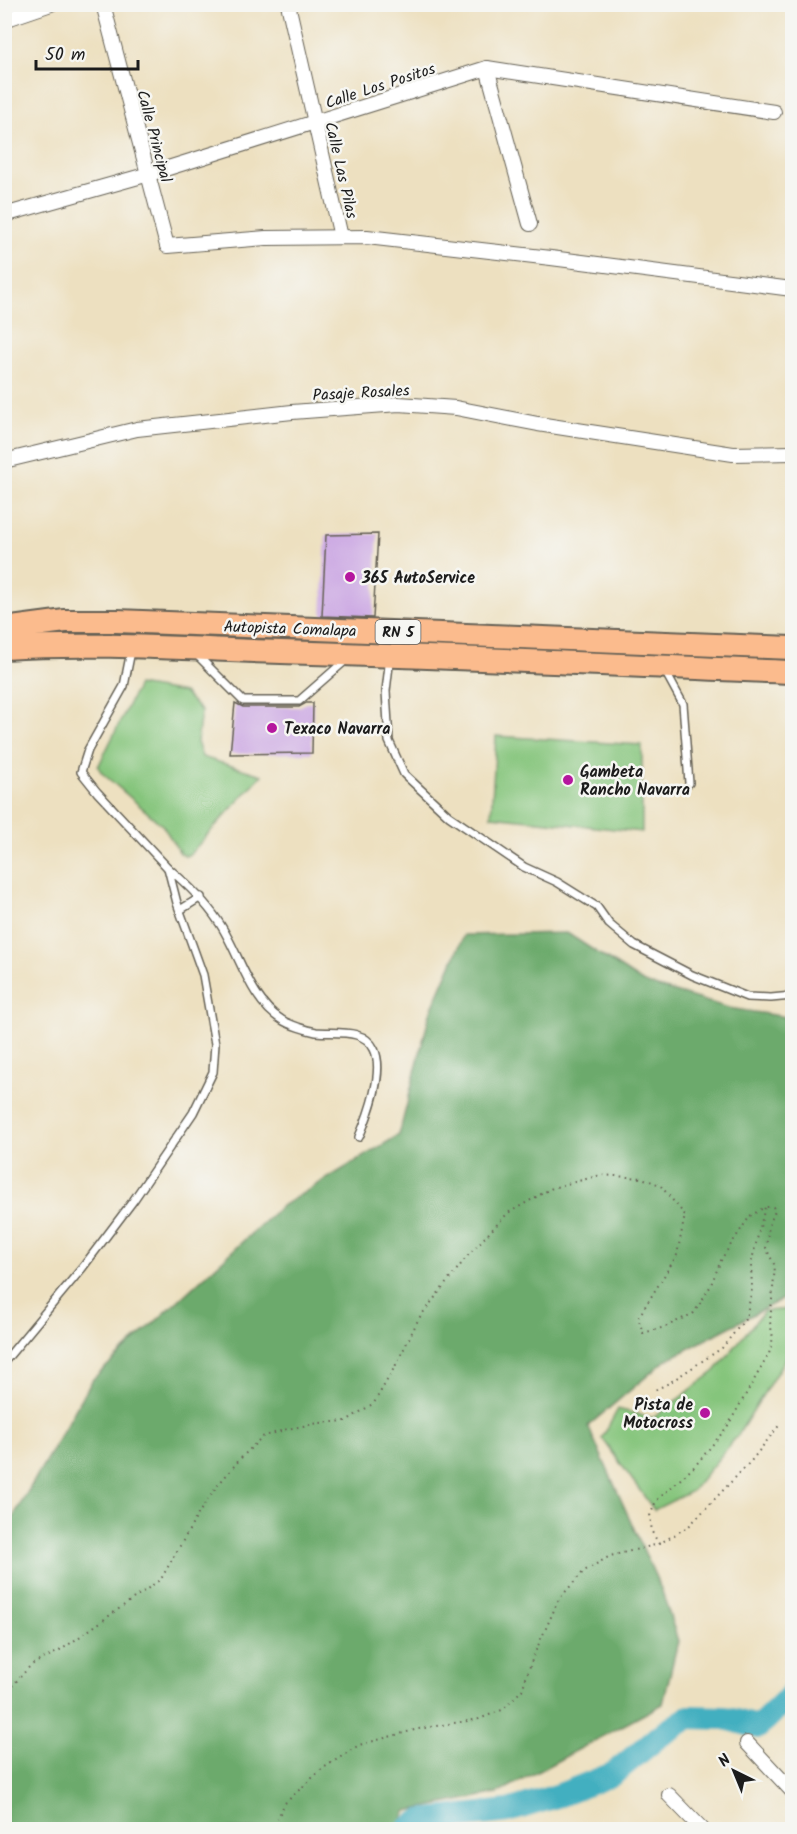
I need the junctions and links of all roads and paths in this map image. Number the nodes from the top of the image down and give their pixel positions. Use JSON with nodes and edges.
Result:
{"nodes":[{"id":1,"x":51,"y":4,"type":"edge"},
{"id":2,"x":103,"y":4,"type":"edge"},
{"id":3,"x":288,"y":4,"type":"edge"},
{"id":4,"x":4,"y":20,"type":"edge"},
{"id":5,"x":487,"y":68,"type":"junction"},
{"id":6,"x":774,"y":112,"type":"dead end"},
{"id":7,"x":314,"y":124,"type":"junction"},
{"id":8,"x":149,"y":174,"type":"junction"},
{"id":9,"x":4,"y":215,"type":"edge"},
{"id":10,"x":530,"y":224,"type":"dead end"},
{"id":11,"x":341,"y":237,"type":"junction"},
{"id":12,"x":792,"y":289,"type":"edge"},
{"id":13,"x":792,"y":453,"type":"edge"},
{"id":14,"x":4,"y":461,"type":"edge"},
{"id":15,"x":4,"y":613,"type":"edge"},
{"id":16,"x":117,"y":621,"type":"junction"},
{"id":17,"x":4,"y":629,"type":"edge"},
{"id":18,"x":132,"y":647,"type":"junction"},
{"id":19,"x":4,"y":648,"type":"edge"},
{"id":20,"x":792,"y":648,"type":"edge"},
{"id":21,"x":191,"y":649,"type":"junction"},
{"id":22,"x":353,"y":654,"type":"junction"},
{"id":23,"x":391,"y":655,"type":"junction"},
{"id":24,"x":4,"y":662,"type":"edge"},
{"id":25,"x":663,"y":666,"type":"junction"},
{"id":26,"x":792,"y":672,"type":"edge"},
{"id":27,"x":689,"y":783,"type":"dead end"},
{"id":28,"x":168,"y":867,"type":"junction"},
{"id":29,"x":201,"y":897,"type":"junction"},
{"id":30,"x":180,"y":910,"type":"junction"},
{"id":31,"x":792,"y":996,"type":"edge"},
{"id":32,"x":359,"y":1137,"type":"dead end"},
{"id":33,"x":765,"y":1207,"type":"junction"},
{"id":34,"x":4,"y":1362,"type":"edge"},
{"id":35,"x":653,"y":1391,"type":"dead end"},
{"id":36,"x":781,"y":1423,"type":"dead end"},
{"id":37,"x":660,"y":1544,"type":"junction"},
{"id":38,"x":4,"y":1695,"type":"edge"},
{"id":39,"x":747,"y":1743,"type":"dead end"},
{"id":40,"x":792,"y":1791,"type":"edge"},
{"id":41,"x":669,"y":1795,"type":"dead end"},
{"id":42,"x":272,"y":1830,"type":"edge"},
{"id":43,"x":703,"y":1830,"type":"edge"}],
"edges":[{"from":1,"to":4,"type":"street"},
{"from":2,"to":8,"type":"street","name":"Calle Principal"},
{"from":3,"to":7,"type":"street","name":"Calle Las Pilas"},
{"from":5,"to":6,"type":"street","name":"Calle Los Positos"},
{"from":5,"to":7,"type":"street","name":"Calle Los Positos"},
{"from":5,"to":10,"type":"street"},
{"from":7,"to":8,"type":"street","name":"Calle Los Positos"},
{"from":7,"to":11,"type":"street","name":"Calle Las Pilas"},
{"from":8,"to":9,"type":"street","name":"Calle Los Positos"},
{"from":8,"to":11,"type":"street","name":"Calle Principal"},
{"from":11,"to":12,"type":"street"},
{"from":13,"to":14,"type":"street","name":"Pasaje Rosales"},
{"from":15,"to":16,"type":"highway"},
{"from":16,"to":17,"type":"highway","name":"Autopista Comalapa","number":"RN 5"},
{"from":16,"to":20,"type":"highway","name":"Autopista Comalapa","number":"RN 5"},
{"from":18,"to":19,"type":"highway","name":"Autopista Comalapa","number":"RN 5"},
{"from":18,"to":21,"type":"highway","name":"Autopista Comalapa","number":"RN 5"},
{"from":18,"to":24,"type":"highway"},
{"from":18,"to":28,"type":"lane"},
{"from":21,"to":22,"type":"highway","name":"Autopista Comalapa","number":"RN 5"},
{"from":21,"to":22,"type":"lane"},
{"from":22,"to":23,"type":"highway","name":"Autopista Comalapa","number":"RN 5"},
{"from":23,"to":25,"type":"highway","name":"Autopista Comalapa","number":"RN 5"},
{"from":23,"to":31,"type":"lane"},
{"from":25,"to":26,"type":"highway","name":"Autopista Comalapa","number":"RN 5"},
{"from":25,"to":27,"type":"lane"},
{"from":28,"to":29,"type":"lane"},
{"from":28,"to":30,"type":"lane"},
{"from":29,"to":30,"type":"lane"},
{"from":29,"to":32,"type":"lane"},
{"from":30,"to":34,"type":"lane"},
{"from":33,"to":35,"type":"path"},
{"from":33,"to":37,"type":"path"},
{"from":33,"to":38,"type":"path"},
{"from":36,"to":37,"type":"path"},
{"from":37,"to":42,"type":"path"},
{"from":39,"to":40,"type":"street"},
{"from":41,"to":43,"type":"street"}]}
